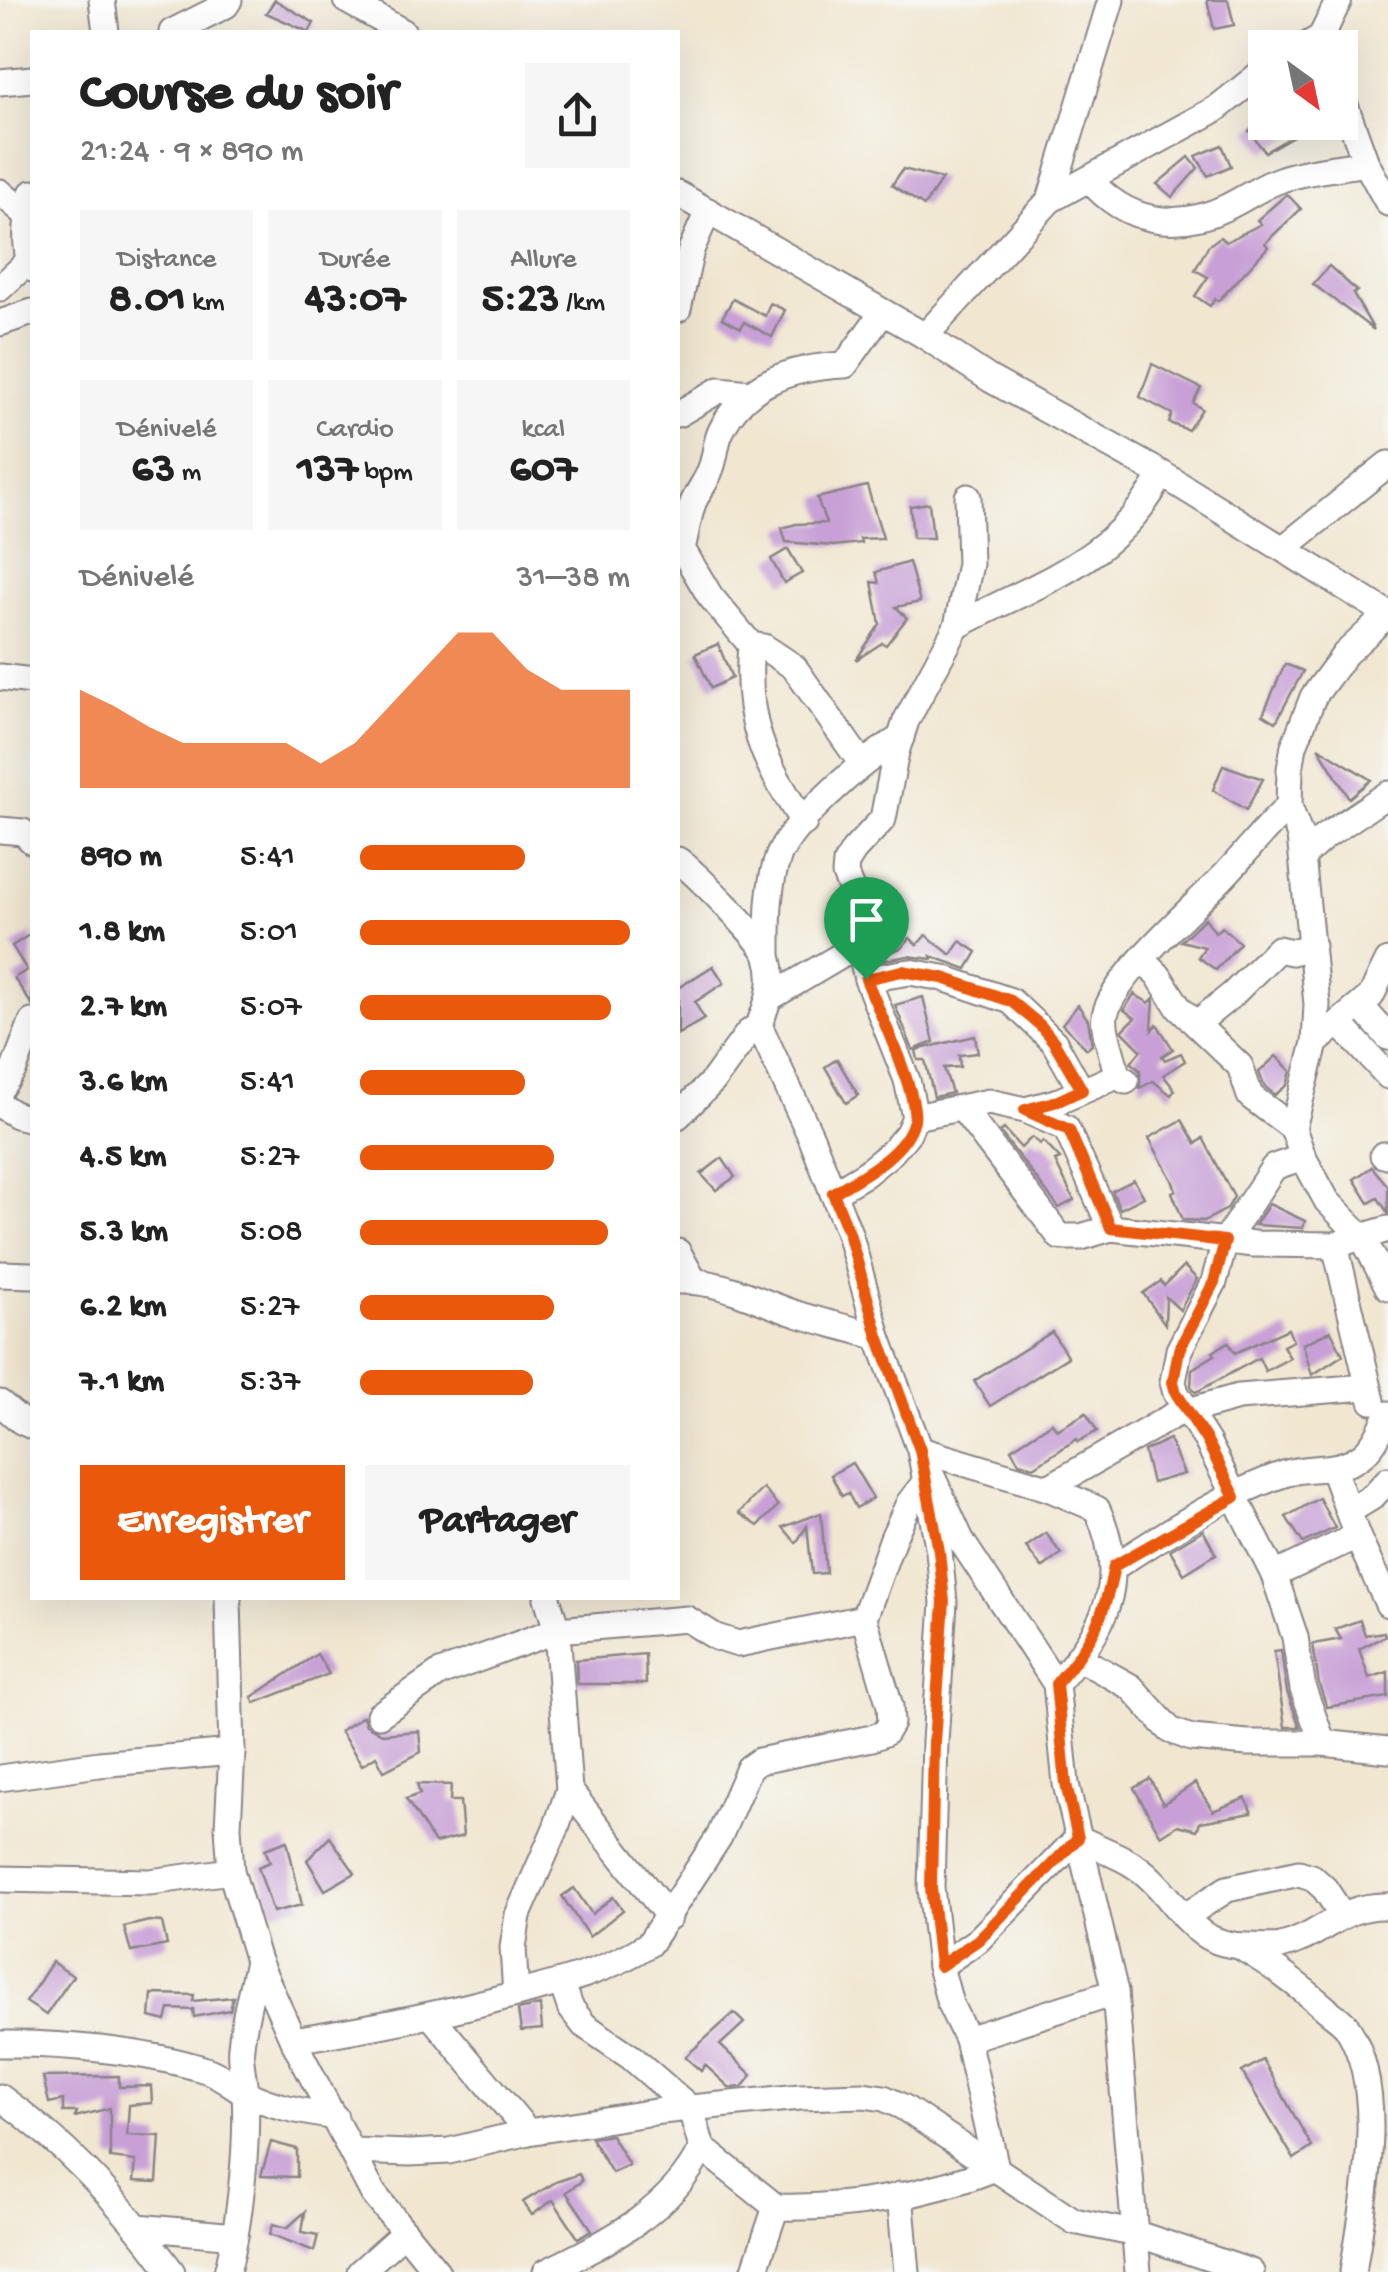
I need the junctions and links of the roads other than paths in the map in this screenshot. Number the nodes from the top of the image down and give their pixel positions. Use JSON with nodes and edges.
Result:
{"nodes":[{"id":1,"x":102,"y":0,"type":"edge"},
{"id":2,"x":229,"y":0,"type":"edge"},
{"id":3,"x":346,"y":0,"type":"edge"},
{"id":4,"x":1112,"y":0,"type":"edge"},
{"id":5,"x":1338,"y":0,"type":"edge"},
{"id":6,"x":106,"y":30,"type":"edge"},
{"id":7,"x":176,"y":30,"type":"edge"},
{"id":8,"x":399,"y":30,"type":"edge"},
{"id":9,"x":1323,"y":30,"type":"edge"},
{"id":10,"x":30,"y":79,"type":"edge"},
{"id":11,"x":0,"y":82,"type":"edge"},
{"id":12,"x":1248,"y":84,"type":"edge"},
{"id":13,"x":1358,"y":128,"type":"edge"},
{"id":14,"x":1373,"y":159,"type":"edge"},
{"id":15,"x":1089,"y":179,"type":"junction"},
{"id":16,"x":0,"y":192,"type":"edge"},
{"id":17,"x":680,"y":195,"type":"edge"},
{"id":18,"x":1050,"y":200,"type":"junction"},
{"id":19,"x":1388,"y":203,"type":"edge"},
{"id":20,"x":30,"y":204,"type":"edge"},
{"id":21,"x":708,"y":211,"type":"junction"},
{"id":22,"x":30,"y":266,"type":"edge"},
{"id":23,"x":0,"y":288,"type":"edge"},
{"id":24,"x":680,"y":300,"type":"edge"},
{"id":25,"x":30,"y":313,"type":"edge"},
{"id":26,"x":882,"y":313,"type":"junction"},
{"id":27,"x":0,"y":324,"type":"edge"},
{"id":28,"x":925,"y":336,"type":"junction"},
{"id":29,"x":750,"y":393,"type":"junction"},
{"id":30,"x":680,"y":413,"type":"edge"},
{"id":31,"x":1388,"y":464,"type":"edge"},
{"id":32,"x":1162,"y":474,"type":"junction"},
{"id":33,"x":968,"y":497,"type":"dead end"},
{"id":34,"x":685,"y":503,"type":"edge"},
{"id":35,"x":1284,"y":548,"type":"junction"},
{"id":36,"x":680,"y":550,"type":"edge"},
{"id":37,"x":1388,"y":614,"type":"edge"},
{"id":38,"x":957,"y":626,"type":"junction"},
{"id":39,"x":751,"y":645,"type":"junction"},
{"id":40,"x":0,"y":677,"type":"edge"},
{"id":41,"x":30,"y":682,"type":"edge"},
{"id":42,"x":900,"y":738,"type":"junction"},
{"id":43,"x":862,"y":764,"type":"junction"},
{"id":44,"x":1388,"y":794,"type":"edge"},
{"id":45,"x":1289,"y":806,"type":"junction"},
{"id":46,"x":804,"y":823,"type":"junction"},
{"id":47,"x":0,"y":830,"type":"edge"},
{"id":48,"x":30,"y":839,"type":"edge"},
{"id":49,"x":1303,"y":856,"type":"junction"},
{"id":50,"x":680,"y":861,"type":"edge"},
{"id":51,"x":859,"y":945,"type":"junction"},
{"id":52,"x":1312,"y":946,"type":"junction"},
{"id":53,"x":768,"y":955,"type":"junction"},
{"id":54,"x":1142,"y":960,"type":"junction"},
{"id":55,"x":1388,"y":961,"type":"edge"},
{"id":56,"x":866,"y":979,"type":"junction"},
{"id":57,"x":771,"y":997,"type":"junction"},
{"id":58,"x":1361,"y":1006,"type":"junction"},
{"id":59,"x":1196,"y":1024,"type":"junction"},
{"id":60,"x":1340,"y":1024,"type":"junction"},
{"id":61,"x":759,"y":1025,"type":"junction"},
{"id":62,"x":30,"y":1027,"type":"edge"},
{"id":63,"x":1388,"y":1036,"type":"edge"},
{"id":64,"x":1316,"y":1042,"type":"junction"},
{"id":65,"x":1388,"y":1076,"type":"edge"},
{"id":66,"x":0,"y":1089,"type":"edge"},
{"id":67,"x":1082,"y":1090,"type":"junction"},
{"id":68,"x":0,"y":1105,"type":"edge"},
{"id":69,"x":962,"y":1108,"type":"junction"},
{"id":70,"x":1025,"y":1110,"type":"junction"},
{"id":71,"x":680,"y":1114,"type":"edge"},
{"id":72,"x":30,"y":1118,"type":"edge"},
{"id":73,"x":915,"y":1118,"type":"junction"},
{"id":74,"x":1293,"y":1128,"type":"junction"},
{"id":75,"x":1303,"y":1157,"type":"junction"},
{"id":76,"x":833,"y":1193,"type":"junction"},
{"id":77,"x":1111,"y":1228,"type":"junction"},
{"id":78,"x":1388,"y":1229,"type":"edge"},
{"id":79,"x":1363,"y":1238,"type":"junction"},
{"id":80,"x":1225,"y":1241,"type":"junction"},
{"id":81,"x":1335,"y":1245,"type":"junction"},
{"id":82,"x":0,"y":1274,"type":"edge"},
{"id":83,"x":30,"y":1275,"type":"edge"},
{"id":84,"x":686,"y":1281,"type":"edge"},
{"id":85,"x":1388,"y":1287,"type":"edge"},
{"id":86,"x":878,"y":1336,"type":"junction"},
{"id":87,"x":1367,"y":1388,"type":"junction"},
{"id":88,"x":0,"y":1403,"type":"edge"},
{"id":89,"x":1188,"y":1410,"type":"junction"},
{"id":90,"x":1385,"y":1420,"type":"edge"},
{"id":91,"x":30,"y":1425,"type":"edge"},
{"id":92,"x":920,"y":1450,"type":"junction"},
{"id":93,"x":1333,"y":1469,"type":"junction"},
{"id":94,"x":1388,"y":1480,"type":"edge"},
{"id":95,"x":926,"y":1482,"type":"junction"},
{"id":96,"x":1048,"y":1488,"type":"junction"},
{"id":97,"x":1235,"y":1497,"type":"junction"},
{"id":98,"x":1349,"y":1511,"type":"junction"},
{"id":99,"x":1357,"y":1536,"type":"junction"},
{"id":100,"x":1114,"y":1566,"type":"junction"},
{"id":101,"x":1274,"y":1575,"type":"junction"},
{"id":102,"x":228,"y":1600,"type":"edge"},
{"id":103,"x":548,"y":1600,"type":"edge"},
{"id":104,"x":1388,"y":1604,"type":"edge"},
{"id":105,"x":864,"y":1618,"type":"junction"},
{"id":106,"x":557,"y":1630,"type":"junction"},
{"id":107,"x":1079,"y":1658,"type":"junction"},
{"id":108,"x":1056,"y":1684,"type":"junction"},
{"id":109,"x":378,"y":1715,"type":"dead end"},
{"id":110,"x":1323,"y":1743,"type":"junction"},
{"id":111,"x":1388,"y":1750,"type":"edge"},
{"id":112,"x":232,"y":1752,"type":"junction"},
{"id":113,"x":0,"y":1778,"type":"edge"},
{"id":114,"x":568,"y":1790,"type":"junction"},
{"id":115,"x":1078,"y":1838,"type":"junction"},
{"id":116,"x":231,"y":1872,"type":"junction"},
{"id":117,"x":0,"y":1879,"type":"edge"},
{"id":118,"x":1388,"y":1906,"type":"edge"},
{"id":119,"x":1342,"y":1914,"type":"junction"},
{"id":120,"x":669,"y":1917,"type":"junction"},
{"id":121,"x":1184,"y":1917,"type":"junction"},
{"id":122,"x":1240,"y":1946,"type":"junction"},
{"id":123,"x":258,"y":1961,"type":"junction"},
{"id":124,"x":940,"y":1966,"type":"junction"},
{"id":125,"x":562,"y":1983,"type":"junction"},
{"id":126,"x":1115,"y":1992,"type":"junction"},
{"id":127,"x":516,"y":1994,"type":"junction"},
{"id":128,"x":432,"y":2017,"type":"junction"},
{"id":129,"x":967,"y":2039,"type":"junction"},
{"id":130,"x":293,"y":2040,"type":"junction"},
{"id":131,"x":0,"y":2044,"type":"edge"},
{"id":132,"x":1380,"y":2072,"type":"edge"},
{"id":133,"x":245,"y":2092,"type":"junction"},
{"id":134,"x":0,"y":2097,"type":"edge"},
{"id":135,"x":691,"y":2109,"type":"junction"},
{"id":136,"x":335,"y":2117,"type":"junction"},
{"id":137,"x":528,"y":2132,"type":"junction"},
{"id":138,"x":702,"y":2148,"type":"junction"},
{"id":139,"x":352,"y":2151,"type":"junction"},
{"id":140,"x":996,"y":2168,"type":"junction"},
{"id":141,"x":900,"y":2195,"type":"junction"},
{"id":142,"x":776,"y":2207,"type":"junction"},
{"id":143,"x":138,"y":2227,"type":"junction"},
{"id":144,"x":404,"y":2232,"type":"junction"},
{"id":145,"x":1137,"y":2234,"type":"junction"},
{"id":146,"x":234,"y":2236,"type":"junction"},
{"id":147,"x":172,"y":2272,"type":"edge"},
{"id":148,"x":227,"y":2272,"type":"edge"},
{"id":149,"x":360,"y":2272,"type":"edge"},
{"id":150,"x":437,"y":2272,"type":"edge"},
{"id":151,"x":546,"y":2272,"type":"edge"},
{"id":152,"x":754,"y":2272,"type":"edge"},
{"id":153,"x":907,"y":2272,"type":"edge"},
{"id":154,"x":1138,"y":2272,"type":"edge"},
{"id":155,"x":1251,"y":2272,"type":"edge"},
{"id":156,"x":1353,"y":2272,"type":"edge"}],
"edges":[{"from":1,"to":6,"type":"street"},
{"from":2,"to":7,"type":"street"},
{"from":3,"to":8,"type":"street"},
{"from":4,"to":18,"type":"street"},
{"from":5,"to":9,"type":"street"},
{"from":10,"to":11,"type":"street"},
{"from":12,"to":15,"type":"street"},
{"from":13,"to":14,"type":"street"},
{"from":14,"to":15,"type":"street"},
{"from":14,"to":19,"type":"street"},
{"from":15,"to":18,"type":"street"},
{"from":16,"to":20,"type":"street"},
{"from":17,"to":21,"type":"street"},
{"from":18,"to":28,"type":"street"},
{"from":21,"to":24,"type":"street"},
{"from":21,"to":26,"type":"street"},
{"from":22,"to":23,"type":"street"},
{"from":25,"to":27,"type":"street"},
{"from":26,"to":28,"type":"street"},
{"from":26,"to":29,"type":"street"},
{"from":28,"to":32,"type":"street"},
{"from":29,"to":30,"type":"street"},
{"from":29,"to":34,"type":"street"},
{"from":31,"to":35,"type":"street"},
{"from":32,"to":35,"type":"street"},
{"from":32,"to":38,"type":"street"},
{"from":33,"to":38,"type":"street"},
{"from":34,"to":36,"type":"street"},
{"from":35,"to":37,"type":"street"},
{"from":36,"to":39,"type":"street"},
{"from":37,"to":45,"type":"street"},
{"from":38,"to":42,"type":"street"},
{"from":39,"to":43,"type":"street"},
{"from":39,"to":46,"type":"street"},
{"from":40,"to":41,"type":"street"},
{"from":42,"to":43,"type":"street"},
{"from":42,"to":51,"type":"street"},
{"from":43,"to":46,"type":"street"},
{"from":44,"to":49,"type":"street"},
{"from":45,"to":49,"type":"street"},
{"from":45,"to":54,"type":"street"},
{"from":46,"to":53,"type":"street"},
{"from":47,"to":48,"type":"street"},
{"from":49,"to":52,"type":"street"},
{"from":50,"to":53,"type":"street"},
{"from":51,"to":56,"type":"street"},
{"from":51,"to":57,"type":"street"},
{"from":52,"to":59,"type":"street"},
{"from":52,"to":64,"type":"street"},
{"from":53,"to":57,"type":"street"},
{"from":54,"to":59,"type":"street"},
{"from":54,"to":67,"type":"street"},
{"from":55,"to":58,"type":"street"},
{"from":56,"to":67,"type":"street"},
{"from":56,"to":73,"type":"street"},
{"from":57,"to":61,"type":"street"},
{"from":58,"to":60,"type":"street"},
{"from":58,"to":63,"type":"street"},
{"from":59,"to":74,"type":"street"},
{"from":60,"to":64,"type":"street"},
{"from":60,"to":65,"type":"street"},
{"from":61,"to":71,"type":"street"},
{"from":61,"to":76,"type":"street"},
{"from":62,"to":66,"type":"street"},
{"from":64,"to":74,"type":"street"},
{"from":67,"to":70,"type":"street"},
{"from":68,"to":72,"type":"street"},
{"from":69,"to":70,"type":"street"},
{"from":69,"to":73,"type":"street"},
{"from":69,"to":77,"type":"street"},
{"from":70,"to":77,"type":"street"},
{"from":73,"to":76,"type":"street"},
{"from":74,"to":75,"type":"street"},
{"from":75,"to":79,"type":"street"},
{"from":75,"to":80,"type":"street"},
{"from":76,"to":86,"type":"street"},
{"from":77,"to":80,"type":"street"},
{"from":78,"to":79,"type":"street"},
{"from":79,"to":81,"type":"street"},
{"from":79,"to":85,"type":"street"},
{"from":80,"to":81,"type":"street"},
{"from":80,"to":89,"type":"street"},
{"from":81,"to":87,"type":"street"},
{"from":82,"to":83,"type":"street"},
{"from":84,"to":86,"type":"street"},
{"from":86,"to":92,"type":"street"},
{"from":87,"to":89,"type":"street"},
{"from":87,"to":90,"type":"street"},
{"from":88,"to":91,"type":"street"},
{"from":89,"to":96,"type":"street"},
{"from":89,"to":97,"type":"street"},
{"from":90,"to":93,"type":"street"},
{"from":92,"to":95,"type":"street"},
{"from":92,"to":96,"type":"street"},
{"from":92,"to":108,"type":"street"},
{"from":93,"to":97,"type":"street"},
{"from":93,"to":98,"type":"street"},
{"from":94,"to":98,"type":"street"},
{"from":95,"to":105,"type":"street"},
{"from":95,"to":124,"type":"street"},
{"from":96,"to":100,"type":"street"},
{"from":97,"to":100,"type":"street"},
{"from":97,"to":101,"type":"street"},
{"from":98,"to":99,"type":"street"},
{"from":99,"to":101,"type":"street"},
{"from":99,"to":104,"type":"street"},
{"from":100,"to":107,"type":"street"},
{"from":101,"to":110,"type":"street"},
{"from":102,"to":112,"type":"street"},
{"from":103,"to":106,"type":"street"},
{"from":105,"to":106,"type":"street"},
{"from":105,"to":120,"type":"street"},
{"from":106,"to":109,"type":"street"},
{"from":106,"to":114,"type":"street"},
{"from":107,"to":108,"type":"street"},
{"from":107,"to":110,"type":"street"},
{"from":108,"to":115,"type":"street"},
{"from":110,"to":111,"type":"street"},
{"from":112,"to":113,"type":"street"},
{"from":112,"to":116,"type":"street"},
{"from":114,"to":120,"type":"street"},
{"from":114,"to":127,"type":"street"},
{"from":115,"to":121,"type":"street"},
{"from":115,"to":124,"type":"street"},
{"from":115,"to":126,"type":"street"},
{"from":116,"to":117,"type":"street"},
{"from":116,"to":123,"type":"street"},
{"from":118,"to":119,"type":"street"},
{"from":119,"to":121,"type":"street"},
{"from":119,"to":122,"type":"street"},
{"from":120,"to":125,"type":"street"},
{"from":121,"to":122,"type":"street"},
{"from":122,"to":132,"type":"street"},
{"from":123,"to":130,"type":"street"},
{"from":123,"to":133,"type":"street"},
{"from":124,"to":129,"type":"street"},
{"from":125,"to":127,"type":"street"},
{"from":125,"to":135,"type":"street"},
{"from":126,"to":129,"type":"street"},
{"from":126,"to":145,"type":"street"},
{"from":127,"to":128,"type":"street"},
{"from":128,"to":130,"type":"street"},
{"from":128,"to":137,"type":"street"},
{"from":129,"to":140,"type":"street"},
{"from":130,"to":136,"type":"street"},
{"from":131,"to":133,"type":"street"},
{"from":132,"to":156,"type":"street"},
{"from":133,"to":136,"type":"street"},
{"from":133,"to":146,"type":"street"},
{"from":134,"to":143,"type":"street"},
{"from":135,"to":137,"type":"street"},
{"from":135,"to":138,"type":"street"},
{"from":135,"to":140,"type":"street"},
{"from":136,"to":139,"type":"street"},
{"from":137,"to":139,"type":"street"},
{"from":138,"to":142,"type":"street"},
{"from":138,"to":151,"type":"street"},
{"from":139,"to":144,"type":"street"},
{"from":140,"to":141,"type":"street"},
{"from":140,"to":145,"type":"street"},
{"from":141,"to":142,"type":"street"},
{"from":141,"to":153,"type":"street"},
{"from":142,"to":152,"type":"street"},
{"from":143,"to":146,"type":"street"},
{"from":143,"to":147,"type":"street"},
{"from":144,"to":149,"type":"street"},
{"from":144,"to":150,"type":"street"},
{"from":145,"to":154,"type":"street"},
{"from":145,"to":155,"type":"street"},
{"from":146,"to":148,"type":"street"}]}
